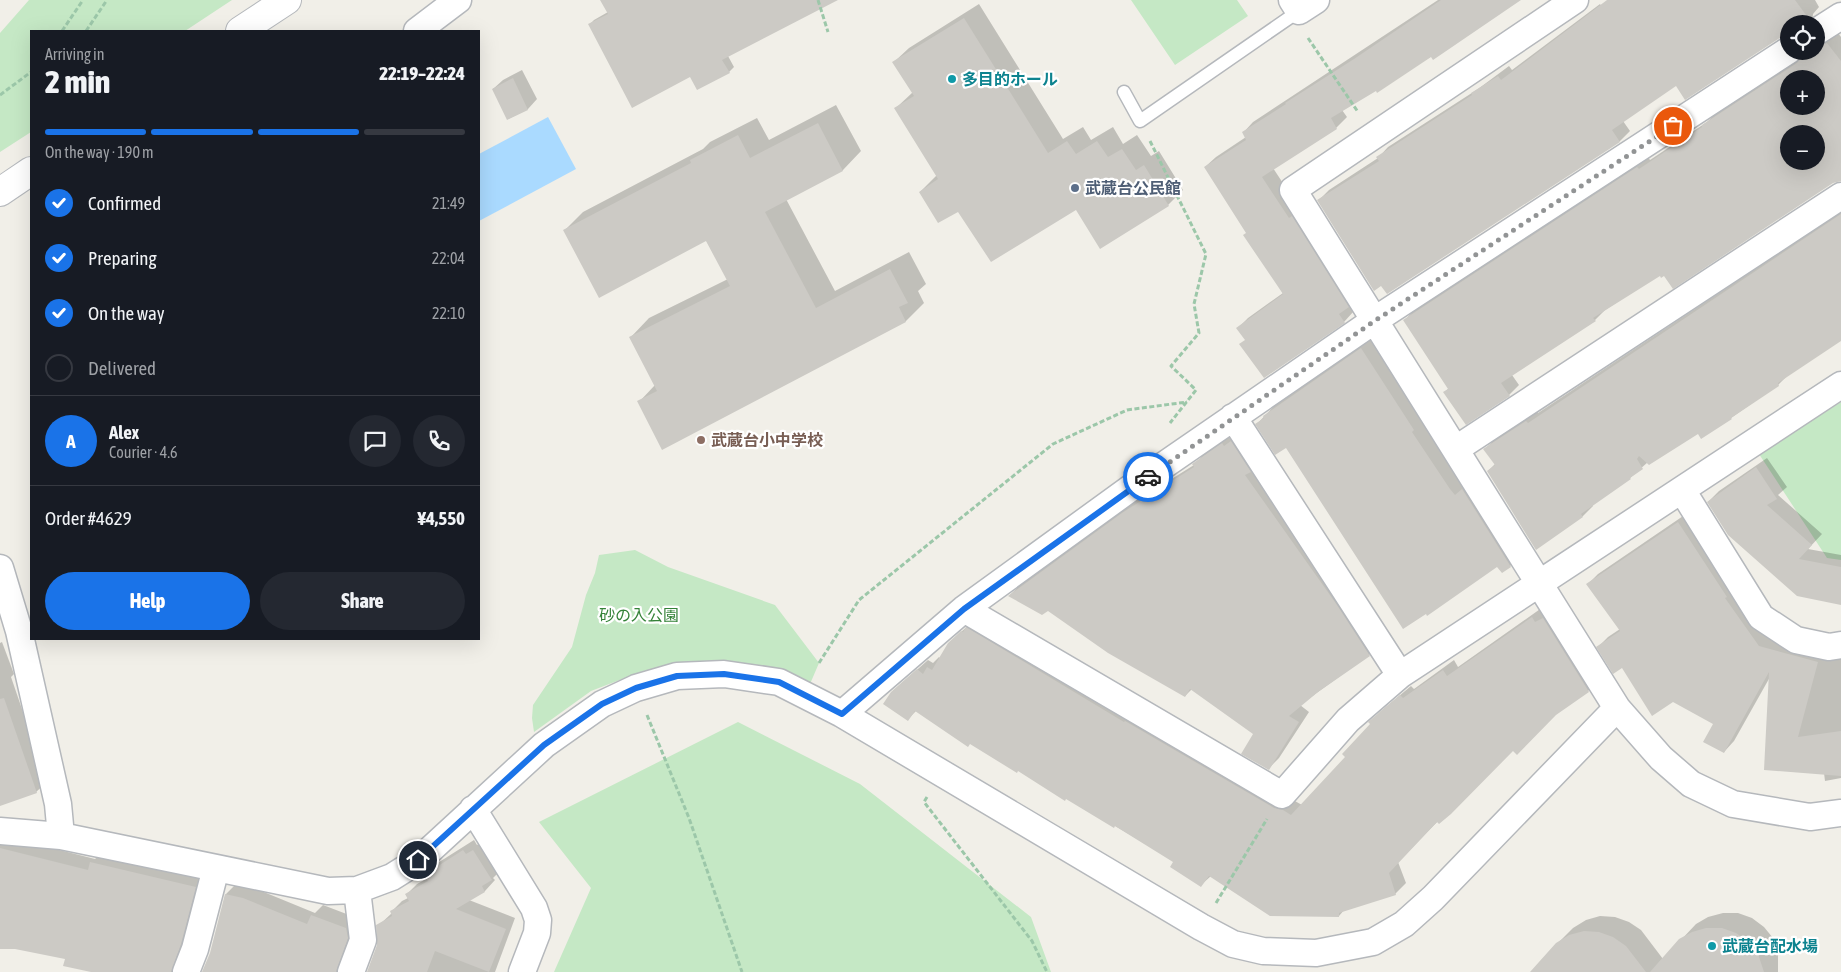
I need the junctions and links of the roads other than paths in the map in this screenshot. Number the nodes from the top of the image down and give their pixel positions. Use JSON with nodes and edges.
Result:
{"nodes":[{"id":1,"x":286,"y":0,"type":"edge"},
{"id":2,"x":458,"y":0,"type":"edge"},
{"id":3,"x":1575,"y":0,"type":"edge"},
{"id":4,"x":1831,"y":0,"type":"edge"},
{"id":5,"x":1300,"y":6,"type":"edge"},
{"id":6,"x":1841,"y":15,"type":"edge"},
{"id":7,"x":1825,"y":26,"type":"edge"},
{"id":8,"x":241,"y":30,"type":"edge"},
{"id":9,"x":418,"y":30,"type":"edge"},
{"id":10,"x":1780,"y":56,"type":"edge"},
{"id":11,"x":1124,"y":92,"type":"dead end"},
{"id":12,"x":30,"y":172,"type":"edge"},
{"id":13,"x":0,"y":192,"type":"edge"},
{"id":14,"x":1841,"y":196,"type":"edge"},
{"id":15,"x":1376,"y":320,"type":"junction"},
{"id":16,"x":1841,"y":385,"type":"edge"},
{"id":17,"x":1234,"y":417,"type":"junction"},
{"id":18,"x":1456,"y":449,"type":"junction"},
{"id":19,"x":1682,"y":490,"type":"junction"},
{"id":20,"x":0,"y":568,"type":"edge"},
{"id":21,"x":1540,"y":583,"type":"junction"},
{"id":22,"x":964,"y":609,"type":"junction"},
{"id":23,"x":10,"y":634,"type":"edge"},
{"id":24,"x":1841,"y":645,"type":"edge"},
{"id":25,"x":1400,"y":675,"type":"junction"},
{"id":26,"x":1617,"y":708,"type":"junction"},
{"id":27,"x":842,"y":714,"type":"junction"},
{"id":28,"x":474,"y":809,"type":"junction"},
{"id":29,"x":1841,"y":813,"type":"edge"},
{"id":30,"x":0,"y":831,"type":"edge"},
{"id":31,"x":61,"y":836,"type":"junction"},
{"id":32,"x":216,"y":868,"type":"junction"},
{"id":33,"x":357,"y":890,"type":"junction"},
{"id":34,"x":186,"y":972,"type":"edge"},
{"id":35,"x":351,"y":972,"type":"edge"},
{"id":36,"x":522,"y":972,"type":"edge"}],
"edges":[{"from":1,"to":8,"type":"street"},
{"from":2,"to":9,"type":"street"},
{"from":3,"to":15,"type":"street"},
{"from":4,"to":6,"type":"street"},
{"from":5,"to":11,"type":"lane"},
{"from":6,"to":7,"type":"street"},
{"from":10,"to":15,"type":"street"},
{"from":12,"to":13,"type":"street"},
{"from":14,"to":18,"type":"street"},
{"from":15,"to":17,"type":"street"},
{"from":15,"to":18,"type":"street"},
{"from":16,"to":19,"type":"street"},
{"from":17,"to":22,"type":"street"},
{"from":17,"to":25,"type":"street"},
{"from":18,"to":21,"type":"street"},
{"from":19,"to":21,"type":"street"},
{"from":19,"to":24,"type":"street"},
{"from":20,"to":23,"type":"street"},
{"from":21,"to":25,"type":"street"},
{"from":21,"to":26,"type":"street"},
{"from":22,"to":25,"type":"street"},
{"from":22,"to":27,"type":"street"},
{"from":23,"to":31,"type":"street"},
{"from":26,"to":27,"type":"street"},
{"from":26,"to":29,"type":"street"},
{"from":27,"to":28,"type":"street"},
{"from":28,"to":33,"type":"street"},
{"from":28,"to":36,"type":"street"},
{"from":30,"to":31,"type":"street"},
{"from":31,"to":32,"type":"street"},
{"from":32,"to":33,"type":"street"},
{"from":32,"to":34,"type":"street"},
{"from":33,"to":35,"type":"street"}]}
